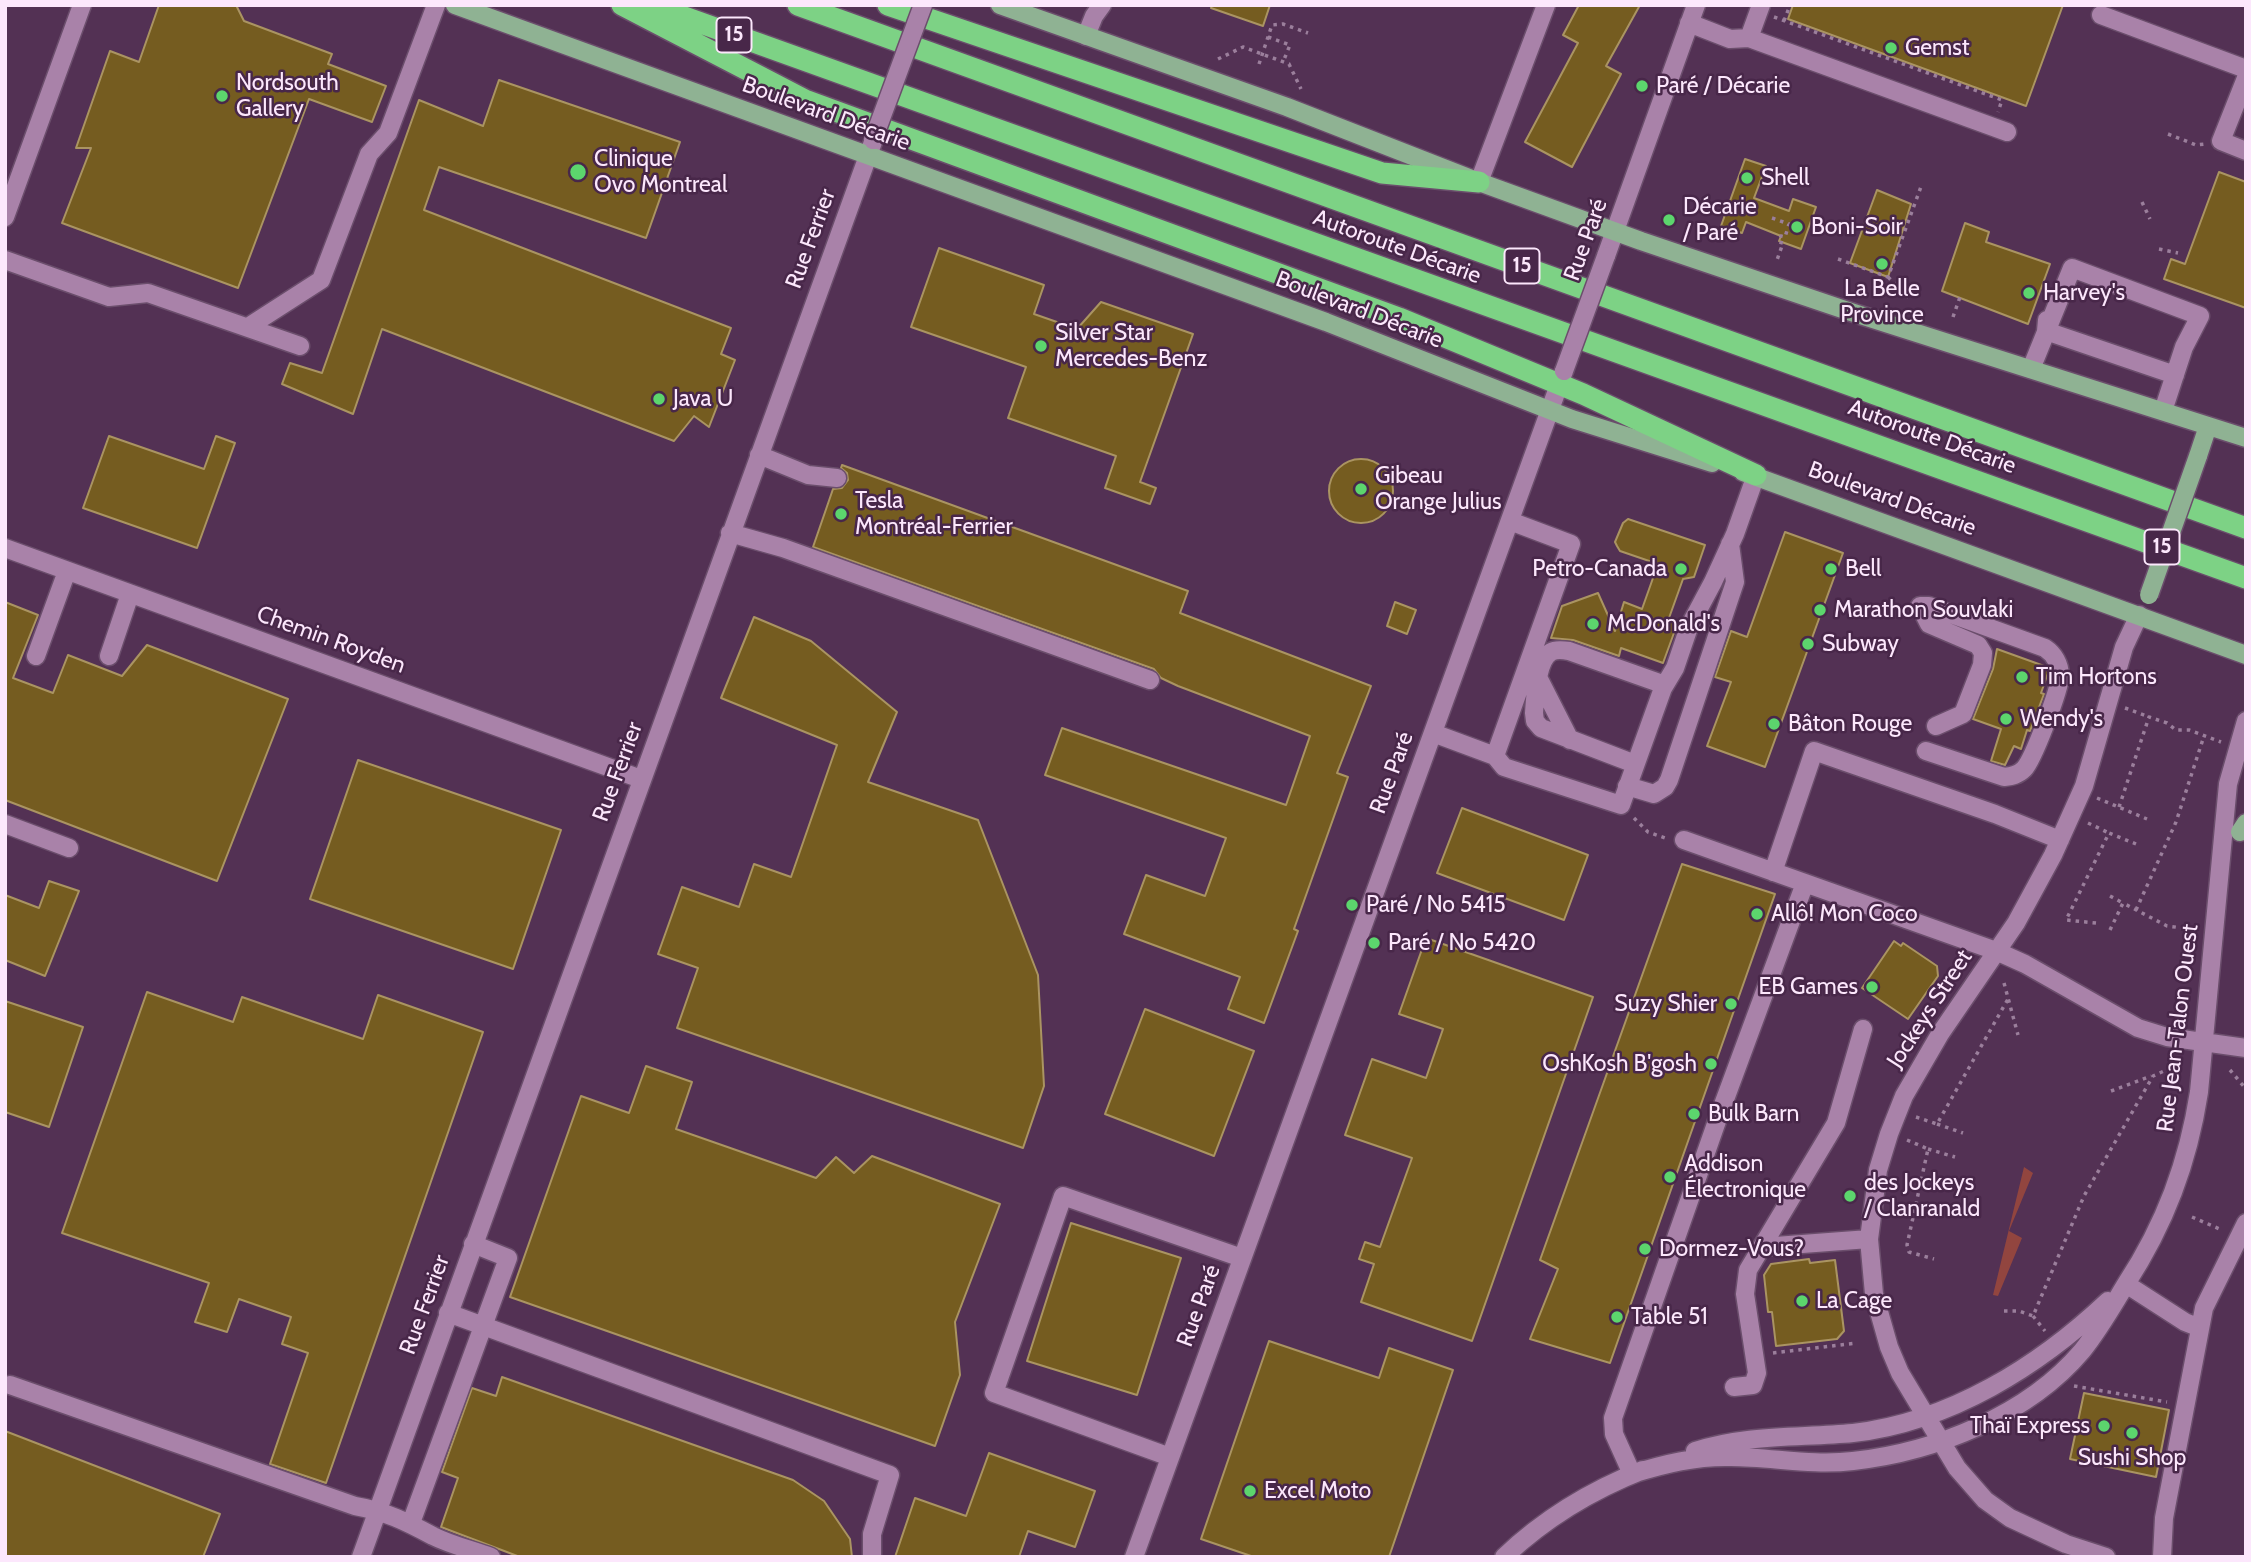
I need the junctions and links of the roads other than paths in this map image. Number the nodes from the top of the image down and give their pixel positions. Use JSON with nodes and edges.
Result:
{"nodes":[{"id":1,"x":82,"y":5,"type":"edge"},
{"id":2,"x":436,"y":5,"type":"edge"},
{"id":3,"x":456,"y":5,"type":"edge"},
{"id":4,"x":622,"y":5,"type":"edge"},
{"id":5,"x":651,"y":5,"type":"edge"},
{"id":6,"x":798,"y":5,"type":"edge"},
{"id":7,"x":888,"y":5,"type":"edge"},
{"id":8,"x":923,"y":5,"type":"edge"},
{"id":9,"x":1000,"y":5,"type":"edge"},
{"id":10,"x":1102,"y":5,"type":"edge"},
{"id":11,"x":1546,"y":5,"type":"edge"},
{"id":12,"x":1696,"y":5,"type":"edge"},
{"id":13,"x":1761,"y":5,"type":"edge"},
{"id":14,"x":2101,"y":15,"type":"dead end"},
{"id":15,"x":1689,"y":23,"type":"junction"},
{"id":16,"x":1086,"y":36,"type":"junction"},
{"id":17,"x":1749,"y":38,"type":"junction"},
{"id":18,"x":2246,"y":69,"type":"edge"},
{"id":19,"x":2246,"y":78,"type":"edge"},
{"id":20,"x":2007,"y":132,"type":"dead end"},
{"id":21,"x":871,"y":148,"type":"junction"},
{"id":22,"x":2246,"y":151,"type":"edge"},
{"id":23,"x":1479,"y":182,"type":"junction"},
{"id":24,"x":5,"y":217,"type":"edge"},
{"id":25,"x":1615,"y":231,"type":"junction"},
{"id":26,"x":5,"y":260,"type":"edge"},
{"id":27,"x":248,"y":327,"type":"junction"},
{"id":28,"x":2046,"y":331,"type":"junction"},
{"id":29,"x":300,"y":346,"type":"dead end"},
{"id":30,"x":2031,"y":369,"type":"junction"},
{"id":31,"x":2175,"y":375,"type":"junction"},
{"id":32,"x":1561,"y":378,"type":"junction"},
{"id":33,"x":1550,"y":410,"type":"junction"},
{"id":34,"x":2163,"y":411,"type":"junction"},
{"id":35,"x":2208,"y":426,"type":"junction"},
{"id":36,"x":2246,"y":438,"type":"edge"},
{"id":37,"x":758,"y":455,"type":"junction"},
{"id":38,"x":1756,"y":475,"type":"junction"},
{"id":39,"x":837,"y":478,"type":"dead end"},
{"id":40,"x":1510,"y":521,"type":"junction"},
{"id":41,"x":2246,"y":528,"type":"edge"},
{"id":42,"x":730,"y":533,"type":"junction"},
{"id":43,"x":1730,"y":544,"type":"junction"},
{"id":44,"x":7,"y":552,"type":"edge"},
{"id":45,"x":67,"y":571,"type":"junction"},
{"id":46,"x":2246,"y":578,"type":"edge"},
{"id":47,"x":130,"y":594,"type":"junction"},
{"id":48,"x":2139,"y":615,"type":"junction"},
{"id":49,"x":2246,"y":654,"type":"edge"},
{"id":50,"x":36,"y":656,"type":"dead end"},
{"id":51,"x":109,"y":656,"type":"dead end"},
{"id":52,"x":1150,"y":680,"type":"dead end"},
{"id":53,"x":1665,"y":685,"type":"junction"},
{"id":54,"x":2246,"y":721,"type":"edge"},
{"id":55,"x":1936,"y":726,"type":"dead end"},
{"id":56,"x":1433,"y":733,"type":"junction"},
{"id":57,"x":1926,"y":751,"type":"dead end"},
{"id":58,"x":1495,"y":756,"type":"junction"},
{"id":59,"x":1635,"y":764,"type":"junction"},
{"id":60,"x":641,"y":779,"type":"junction"},
{"id":61,"x":1627,"y":786,"type":"junction"},
{"id":62,"x":2244,"y":823,"type":"edge"},
{"id":63,"x":5,"y":824,"type":"edge"},
{"id":64,"x":2060,"y":840,"type":"junction"},
{"id":65,"x":1679,"y":841,"type":"road end"},
{"id":66,"x":69,"y":848,"type":"dead end"},
{"id":67,"x":1773,"y":872,"type":"junction"},
{"id":68,"x":1805,"y":883,"type":"junction"},
{"id":69,"x":2219,"y":889,"type":"junction"},
{"id":70,"x":1996,"y":951,"type":"junction"},
{"id":71,"x":1863,"y":1029,"type":"dead end"},
{"id":72,"x":2203,"y":1041,"type":"junction"},
{"id":73,"x":2246,"y":1048,"type":"edge"},
{"id":74,"x":2246,"y":1223,"type":"edge"},
{"id":75,"x":1869,"y":1239,"type":"junction"},
{"id":76,"x":473,"y":1244,"type":"junction"},
{"id":77,"x":1762,"y":1247,"type":"junction"},
{"id":78,"x":1242,"y":1258,"type":"junction"},
{"id":79,"x":2126,"y":1284,"type":"junction"},
{"id":80,"x":448,"y":1314,"type":"junction"},
{"id":81,"x":484,"y":1326,"type":"junction"},
{"id":82,"x":2200,"y":1328,"type":"junction"},
{"id":83,"x":10,"y":1385,"type":"dead end"},
{"id":84,"x":1734,"y":1387,"type":"dead end"},
{"id":85,"x":1924,"y":1415,"type":"junction"},
{"id":86,"x":1939,"y":1440,"type":"junction"},
{"id":87,"x":1170,"y":1457,"type":"junction"},
{"id":88,"x":1632,"y":1474,"type":"junction"},
{"id":89,"x":377,"y":1509,"type":"junction"},
{"id":90,"x":411,"y":1522,"type":"junction"},
{"id":91,"x":1137,"y":1556,"type":"edge"},
{"id":92,"x":361,"y":1557,"type":"edge"},
{"id":93,"x":491,"y":1557,"type":"edge"},
{"id":94,"x":872,"y":1557,"type":"edge"},
{"id":95,"x":1504,"y":1557,"type":"edge"},
{"id":96,"x":2106,"y":1557,"type":"edge"},
{"id":97,"x":2162,"y":1557,"type":"edge"}],
"edges":[{"from":1,"to":24,"type":"street"},
{"from":2,"to":27,"type":"street"},
{"from":3,"to":21,"type":"main road","name":"Boulevard Décarie"},
{"from":4,"to":32,"type":"highway"},
{"from":5,"to":46,"type":"highway","name":"Autoroute Décarie","number":"15"},
{"from":6,"to":41,"type":"highway","name":"Autoroute Décarie","number":"15"},
{"from":7,"to":23,"type":"highway"},
{"from":8,"to":21,"type":"street","name":"Rue Ferrier","bridge":true},
{"from":9,"to":16,"type":"main road"},
{"from":10,"to":16,"type":"street"},
{"from":11,"to":23,"type":"street"},
{"from":12,"to":15,"type":"street","name":"Rue Paré"},
{"from":13,"to":17,"type":"street"},
{"from":14,"to":18,"type":"street"},
{"from":15,"to":17,"type":"street"},
{"from":15,"to":25,"type":"street","name":"Rue Paré"},
{"from":16,"to":23,"type":"main road"},
{"from":17,"to":20,"type":"street"},
{"from":19,"to":22,"type":"street"},
{"from":21,"to":33,"type":"main road","name":"Boulevard Décarie"},
{"from":21,"to":37,"type":"street","name":"Rue Ferrier"},
{"from":23,"to":25,"type":"main road"},
{"from":25,"to":30,"type":"main road"},
{"from":25,"to":32,"type":"street","name":"Rue Paré","bridge":true},
{"from":26,"to":27,"type":"street"},
{"from":27,"to":29,"type":"street"},
{"from":28,"to":30,"type":"street"},
{"from":28,"to":31,"type":"street"},
{"from":28,"to":31,"type":"street"},
{"from":30,"to":34,"type":"main road"},
{"from":31,"to":34,"type":"street"},
{"from":32,"to":33,"type":"street","name":"Rue Paré"},
{"from":32,"to":38,"type":"highway"},
{"from":33,"to":38,"type":"main road","name":"Boulevard Décarie"},
{"from":33,"to":40,"type":"street","name":"Rue Paré"},
{"from":34,"to":35,"type":"main road"},
{"from":35,"to":36,"type":"main road"},
{"from":35,"to":48,"type":"main road","bridge":true},
{"from":37,"to":39,"type":"street"},
{"from":37,"to":42,"type":"street","name":"Rue Ferrier"},
{"from":38,"to":43,"type":"street"},
{"from":38,"to":48,"type":"main road","name":"Boulevard Décarie"},
{"from":40,"to":56,"type":"street","name":"Rue Paré"},
{"from":40,"to":58,"type":"street"},
{"from":42,"to":52,"type":"street"},
{"from":42,"to":60,"type":"street","name":"Rue Ferrier"},
{"from":43,"to":53,"type":"street"},
{"from":43,"to":61,"type":"street"},
{"from":44,"to":45,"type":"street","name":"Chemin Royden"},
{"from":45,"to":47,"type":"street","name":"Chemin Royden"},
{"from":45,"to":50,"type":"street"},
{"from":47,"to":51,"type":"street"},
{"from":47,"to":60,"type":"street","name":"Chemin Royden"},
{"from":48,"to":49,"type":"main road","name":"Boulevard Décarie"},
{"from":48,"to":64,"type":"street","name":"Jockeys Street"},
{"from":53,"to":59,"type":"street"},
{"from":53,"to":59,"type":"street"},
{"from":54,"to":69,"type":"street","name":"Rue Jean-Talon Ouest"},
{"from":55,"to":57,"type":"street"},
{"from":56,"to":58,"type":"street"},
{"from":56,"to":78,"type":"street","name":"Rue Paré"},
{"from":58,"to":61,"type":"street"},
{"from":59,"to":61,"type":"street"},
{"from":60,"to":76,"type":"street","name":"Rue Ferrier"},
{"from":62,"to":69,"type":"street","name":"Rue Jean-Talon Ouest"},
{"from":63,"to":66,"type":"street"},
{"from":64,"to":67,"type":"street"},
{"from":64,"to":70,"type":"street","name":"Jockeys Street"},
{"from":65,"to":67,"type":"street"},
{"from":67,"to":68,"type":"street"},
{"from":68,"to":70,"type":"street"},
{"from":68,"to":88,"type":"street"},
{"from":69,"to":72,"type":"street","name":"Rue Jean-Talon Ouest"},
{"from":70,"to":72,"type":"street"},
{"from":70,"to":75,"type":"street","name":"Jockeys Street"},
{"from":71,"to":77,"type":"street"},
{"from":72,"to":73,"type":"street"},
{"from":72,"to":79,"type":"street","name":"Rue Jean-Talon Ouest"},
{"from":74,"to":82,"type":"street"},
{"from":75,"to":77,"type":"street"},
{"from":75,"to":85,"type":"street","name":"Jockeys Street"},
{"from":76,"to":80,"type":"street","name":"Rue Ferrier"},
{"from":76,"to":81,"type":"street"},
{"from":77,"to":84,"type":"street"},
{"from":78,"to":87,"type":"street","name":"Rue Paré"},
{"from":78,"to":87,"type":"street"},
{"from":79,"to":82,"type":"street"},
{"from":79,"to":85,"type":"street","name":"Rue Jean-Talon Ouest"},
{"from":79,"to":86,"type":"street","name":"Rue Jean-Talon Ouest"},
{"from":80,"to":81,"type":"street"},
{"from":80,"to":89,"type":"street","name":"Rue Ferrier"},
{"from":81,"to":90,"type":"street"},
{"from":81,"to":94,"type":"street"},
{"from":82,"to":97,"type":"street"},
{"from":83,"to":89,"type":"street"},
{"from":85,"to":86,"type":"street","name":"Jockeys Street"},
{"from":85,"to":88,"type":"street","name":"Rue Jean-Talon Ouest"},
{"from":86,"to":88,"type":"street","name":"Rue Jean-Talon Ouest"},
{"from":86,"to":96,"type":"street","name":"Jockeys Street"},
{"from":87,"to":91,"type":"street","name":"Rue Paré"},
{"from":88,"to":95,"type":"street","name":"Rue Jean-Talon Ouest"},
{"from":89,"to":90,"type":"street"},
{"from":89,"to":92,"type":"street","name":"Rue Ferrier"},
{"from":90,"to":93,"type":"street"}]}
